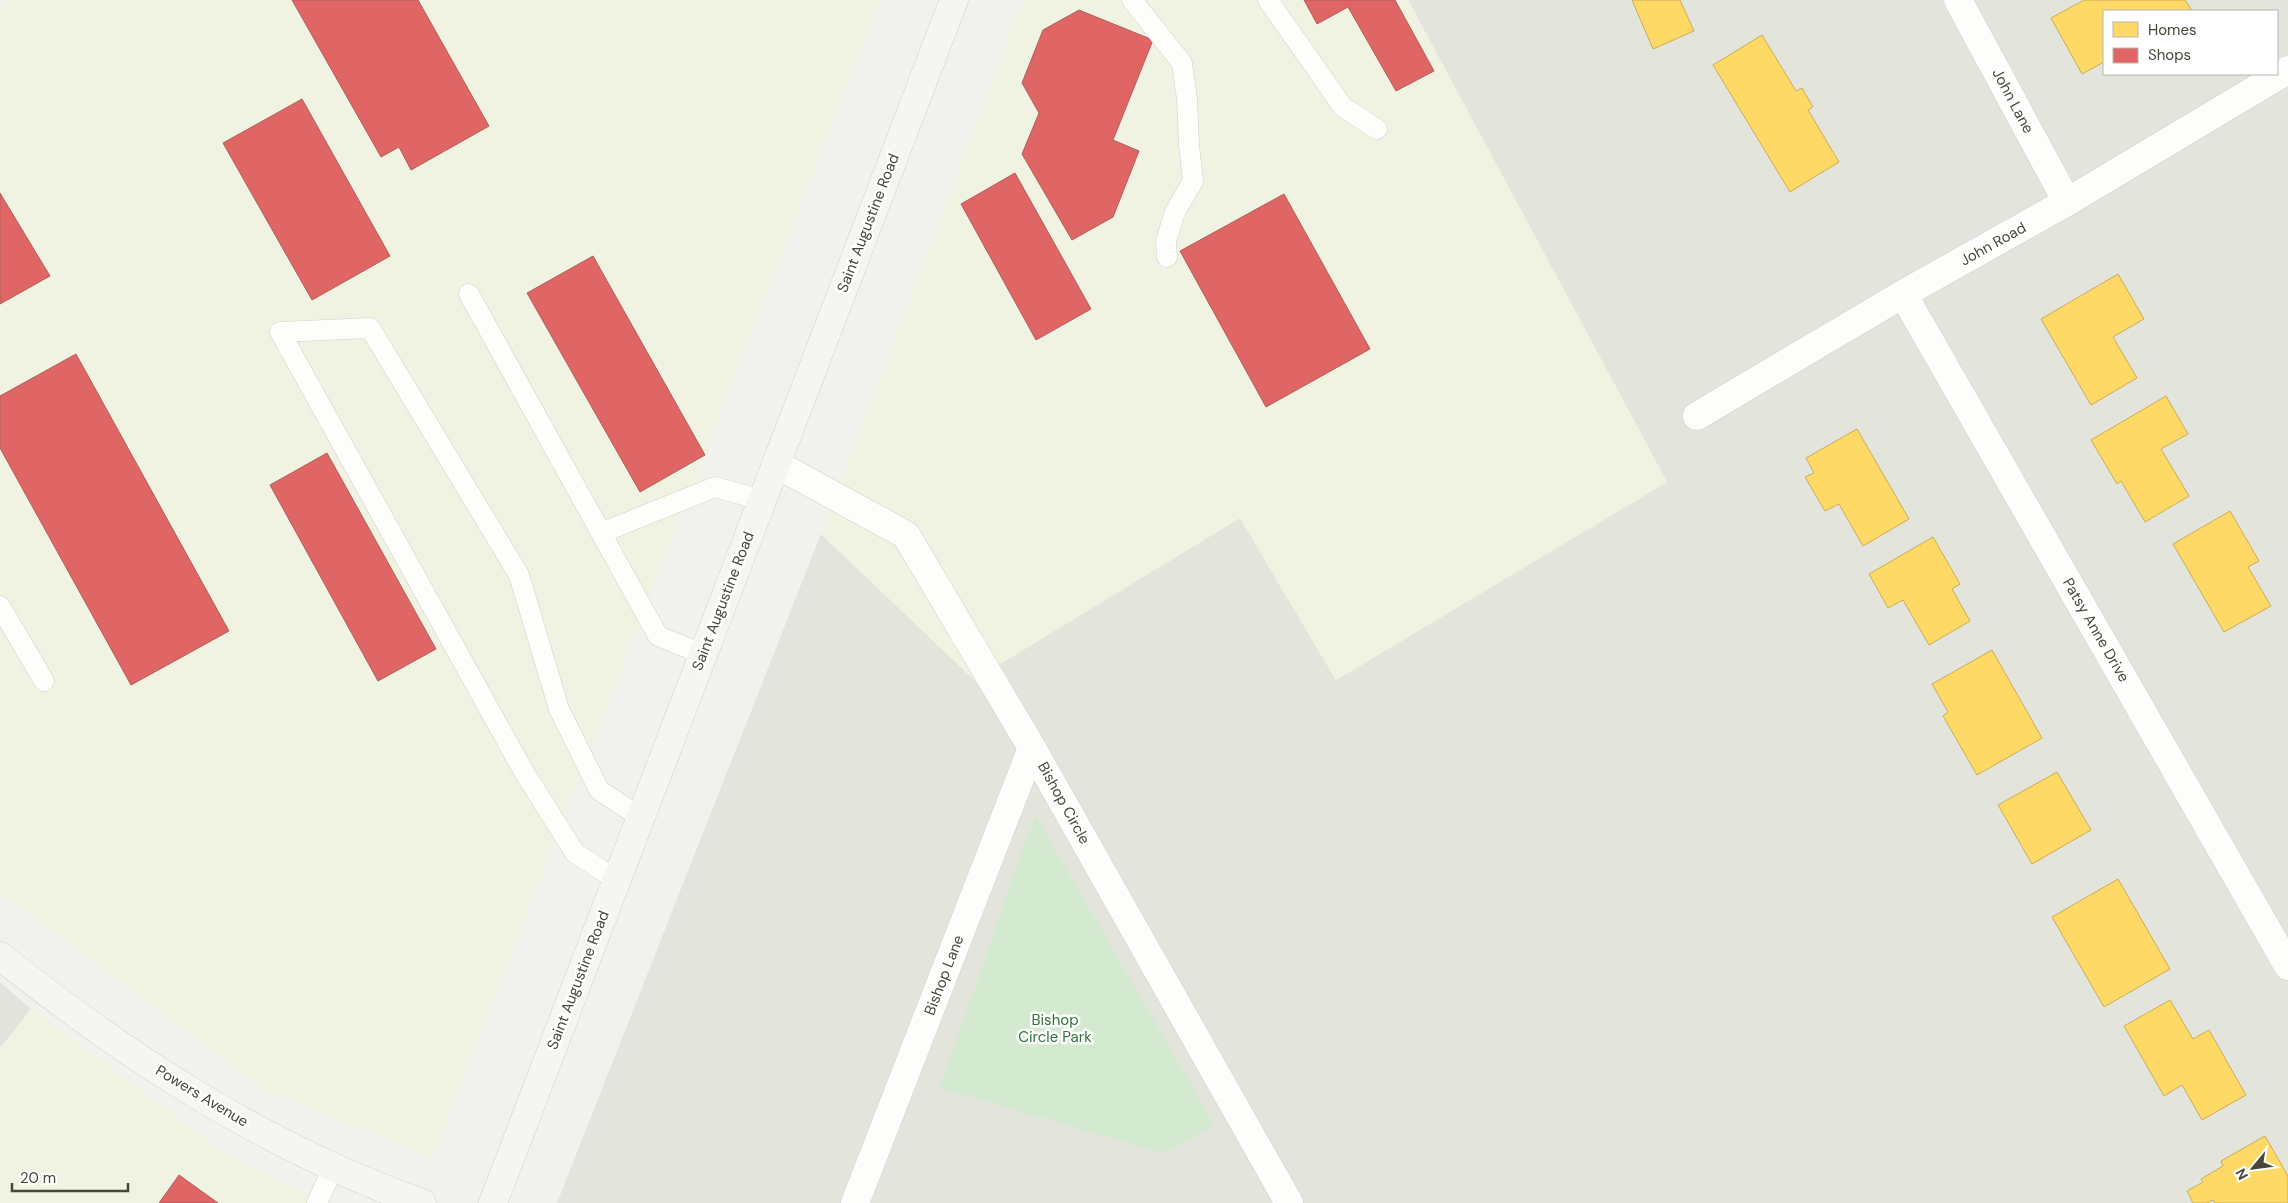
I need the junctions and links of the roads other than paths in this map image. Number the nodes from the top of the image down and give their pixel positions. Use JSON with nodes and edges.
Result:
{"nodes":[{"id":1,"x":954,"y":0,"type":"edge"},
{"id":2,"x":1132,"y":0,"type":"edge"},
{"id":3,"x":1268,"y":0,"type":"edge"},
{"id":4,"x":1958,"y":0,"type":"edge"},
{"id":5,"x":2288,"y":70,"type":"edge"},
{"id":6,"x":1377,"y":129,"type":"dead end"},
{"id":7,"x":2067,"y":202,"type":"junction"},
{"id":8,"x":1167,"y":257,"type":"dead end"},
{"id":9,"x":469,"y":294,"type":"dead end"},
{"id":10,"x":1903,"y":294,"type":"junction"},
{"id":11,"x":1697,"y":416,"type":"dead end"},
{"id":12,"x":776,"y":464,"type":"junction"},
{"id":13,"x":762,"y":500,"type":"junction"},
{"id":14,"x":601,"y":533,"type":"junction"},
{"id":15,"x":0,"y":606,"type":"edge"},
{"id":16,"x":703,"y":654,"type":"junction"},
{"id":17,"x":44,"y":680,"type":"dead end"},
{"id":18,"x":1032,"y":748,"type":"junction"},
{"id":19,"x":640,"y":817,"type":"junction"},
{"id":20,"x":617,"y":880,"type":"junction"},
{"id":21,"x":0,"y":956,"type":"edge"},
{"id":22,"x":2288,"y":966,"type":"edge"},
{"id":23,"x":334,"y":1166,"type":"junction"},
{"id":24,"x":317,"y":1203,"type":"edge"},
{"id":25,"x":422,"y":1203,"type":"edge"},
{"id":26,"x":493,"y":1203,"type":"edge"},
{"id":27,"x":855,"y":1203,"type":"edge"},
{"id":28,"x":1289,"y":1203,"type":"edge"}],
"edges":[{"from":1,"to":12,"type":"main road","name":"Saint Augustine Road"},
{"from":2,"to":8,"type":"lane"},
{"from":3,"to":6,"type":"lane"},
{"from":4,"to":7,"type":"street","name":"John Lane"},
{"from":5,"to":7,"type":"street","name":"John Road"},
{"from":7,"to":10,"type":"street","name":"John Road"},
{"from":9,"to":14,"type":"lane"},
{"from":10,"to":11,"type":"street","name":"John Road"},
{"from":10,"to":22,"type":"street","name":"Patsy Anne Drive"},
{"from":12,"to":13,"type":"main road","name":"Saint Augustine Road"},
{"from":12,"to":18,"type":"street","name":"Bishop Circle"},
{"from":13,"to":14,"type":"lane"},
{"from":13,"to":16,"type":"main road","name":"Saint Augustine Road"},
{"from":14,"to":16,"type":"lane"},
{"from":15,"to":17,"type":"lane"},
{"from":16,"to":19,"type":"main road","name":"Saint Augustine Road"},
{"from":18,"to":27,"type":"street","name":"Bishop Lane"},
{"from":18,"to":28,"type":"street","name":"Bishop Circle"},
{"from":19,"to":20,"type":"main road","name":"Saint Augustine Road"},
{"from":19,"to":20,"type":"lane"},
{"from":20,"to":26,"type":"main road","name":"Saint Augustine Road"},
{"from":21,"to":23,"type":"main road","name":"Powers Avenue"},
{"from":23,"to":24,"type":"lane"},
{"from":23,"to":25,"type":"main road","name":"Powers Avenue"}]}
